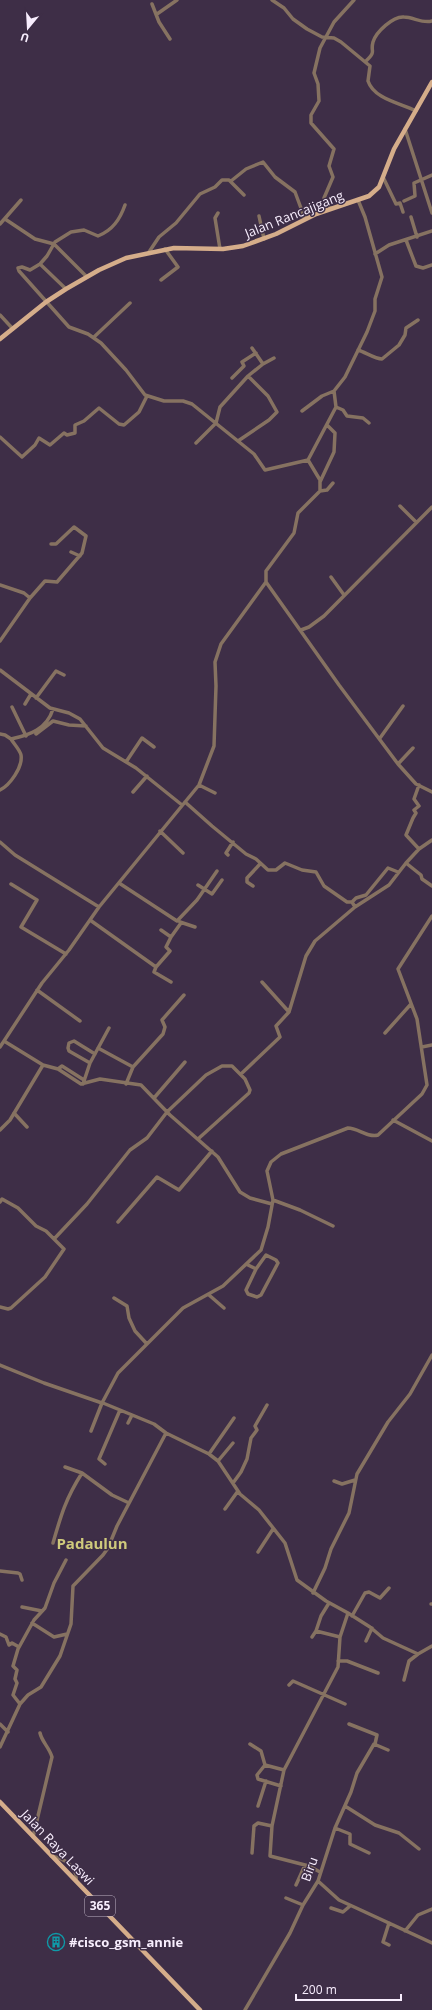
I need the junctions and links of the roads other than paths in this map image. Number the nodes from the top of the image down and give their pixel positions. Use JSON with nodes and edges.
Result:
{"nodes":[{"id":1,"x":177,"y":0,"type":"edge"},
{"id":2,"x":272,"y":0,"type":"edge"},
{"id":3,"x":354,"y":0,"type":"edge"},
{"id":4,"x":152,"y":4,"type":"dead end"},
{"id":5,"x":157,"y":14,"type":"junction"},
{"id":6,"x":432,"y":21,"type":"edge"},
{"id":7,"x":170,"y":38,"type":"dead end"},
{"id":8,"x":326,"y":38,"type":"junction"},
{"id":9,"x":366,"y":61,"type":"junction"},
{"id":10,"x":432,"y":77,"type":"edge"},
{"id":11,"x":432,"y":82,"type":"edge"},
{"id":12,"x":416,"y":111,"type":"junction"},
{"id":13,"x":405,"y":129,"type":"junction"},
{"id":14,"x":432,"y":175,"type":"edge"},
{"id":15,"x":383,"y":177,"type":"junction"},
{"id":16,"x":422,"y":179,"type":"junction"},
{"id":17,"x":231,"y":181,"type":"junction"},
{"id":18,"x":244,"y":196,"type":"dead end"},
{"id":19,"x":21,"y":200,"type":"dead end"},
{"id":20,"x":358,"y":200,"type":"junction"},
{"id":21,"x":404,"y":201,"type":"dead end"},
{"id":22,"x":125,"y":205,"type":"dead end"},
{"id":23,"x":331,"y":209,"type":"junction"},
{"id":24,"x":403,"y":212,"type":"dead end"},
{"id":25,"x":218,"y":213,"type":"dead end"},
{"id":26,"x":432,"y":213,"type":"edge"},
{"id":27,"x":259,"y":216,"type":"dead end"},
{"id":28,"x":411,"y":217,"type":"dead end"},
{"id":29,"x":5,"y":218,"type":"junction"},
{"id":30,"x":305,"y":219,"type":"junction"},
{"id":31,"x":0,"y":224,"type":"edge"},
{"id":32,"x":432,"y":231,"type":"edge"},
{"id":33,"x":417,"y":237,"type":"junction"},
{"id":34,"x":264,"y":239,"type":"junction"},
{"id":35,"x":406,"y":240,"type":"junction"},
{"id":36,"x":54,"y":244,"type":"junction"},
{"id":37,"x":165,"y":249,"type":"junction"},
{"id":38,"x":220,"y":249,"type":"junction"},
{"id":39,"x":149,"y":252,"type":"junction"},
{"id":40,"x":375,"y":254,"type":"junction"},
{"id":41,"x":40,"y":264,"type":"junction"},
{"id":42,"x":432,"y":265,"type":"edge"},
{"id":43,"x":87,"y":277,"type":"junction"},
{"id":44,"x":161,"y":280,"type":"dead end"},
{"id":45,"x":66,"y":289,"type":"junction"},
{"id":46,"x":46,"y":302,"type":"junction"},
{"id":47,"x":130,"y":303,"type":"dead end"},
{"id":48,"x":0,"y":315,"type":"edge"},
{"id":49,"x":418,"y":320,"type":"dead end"},
{"id":50,"x":13,"y":329,"type":"junction"},
{"id":51,"x":94,"y":337,"type":"junction"},
{"id":52,"x":0,"y":339,"type":"edge"},
{"id":53,"x":252,"y":348,"type":"dead end"},
{"id":54,"x":358,"y":350,"type":"junction"},
{"id":55,"x":256,"y":353,"type":"junction"},
{"id":56,"x":274,"y":358,"type":"dead end"},
{"id":57,"x":263,"y":364,"type":"junction"},
{"id":58,"x":248,"y":376,"type":"junction"},
{"id":59,"x":232,"y":378,"type":"dead end"},
{"id":60,"x":334,"y":391,"type":"junction"},
{"id":61,"x":148,"y":396,"type":"junction"},
{"id":62,"x":336,"y":406,"type":"junction"},
{"id":63,"x":302,"y":411,"type":"dead end"},
{"id":64,"x":216,"y":423,"type":"junction"},
{"id":65,"x":370,"y":423,"type":"dead end"},
{"id":66,"x":327,"y":425,"type":"junction"},
{"id":67,"x":0,"y":437,"type":"edge"},
{"id":68,"x":238,"y":442,"type":"junction"},
{"id":69,"x":196,"y":443,"type":"dead end"},
{"id":70,"x":308,"y":460,"type":"junction"},
{"id":71,"x":320,"y":482,"type":"junction"},
{"id":72,"x":333,"y":483,"type":"dead end"},
{"id":73,"x":320,"y":491,"type":"junction"},
{"id":74,"x":400,"y":506,"type":"dead end"},
{"id":75,"x":432,"y":507,"type":"edge"},
{"id":76,"x":416,"y":522,"type":"junction"},
{"id":77,"x":51,"y":544,"type":"dead end"},
{"id":78,"x":71,"y":552,"type":"dead end"},
{"id":79,"x":80,"y":556,"type":"junction"},
{"id":80,"x":331,"y":577,"type":"dead end"},
{"id":81,"x":266,"y":582,"type":"junction"},
{"id":82,"x":0,"y":585,"type":"edge"},
{"id":83,"x":344,"y":595,"type":"junction"},
{"id":84,"x":30,"y":598,"type":"junction"},
{"id":85,"x":301,"y":630,"type":"junction"},
{"id":86,"x":0,"y":641,"type":"edge"},
{"id":87,"x":1,"y":672,"type":"edge"},
{"id":88,"x":64,"y":675,"type":"dead end"},
{"id":89,"x":31,"y":694,"type":"junction"},
{"id":90,"x":36,"y":698,"type":"junction"},
{"id":91,"x":25,"y":704,"type":"dead end"},
{"id":92,"x":403,"y":706,"type":"dead end"},
{"id":93,"x":12,"y":707,"type":"dead end"},
{"id":94,"x":53,"y":709,"type":"junction"},
{"id":95,"x":86,"y":726,"type":"junction"},
{"id":96,"x":0,"y":734,"type":"edge"},
{"id":97,"x":36,"y":734,"type":"dead end"},
{"id":98,"x":26,"y":736,"type":"junction"},
{"id":99,"x":380,"y":738,"type":"junction"},
{"id":100,"x":11,"y":739,"type":"junction"},
{"id":101,"x":154,"y":747,"type":"dead end"},
{"id":102,"x":413,"y":748,"type":"dead end"},
{"id":103,"x":126,"y":762,"type":"junction"},
{"id":104,"x":398,"y":764,"type":"junction"},
{"id":105,"x":147,"y":776,"type":"junction"},
{"id":106,"x":199,"y":785,"type":"junction"},
{"id":107,"x":419,"y":785,"type":"junction"},
{"id":108,"x":0,"y":790,"type":"edge"},
{"id":109,"x":133,"y":792,"type":"dead end"},
{"id":110,"x":432,"y":792,"type":"edge"},
{"id":111,"x":215,"y":793,"type":"dead end"},
{"id":112,"x":184,"y":804,"type":"junction"},
{"id":113,"x":160,"y":831,"type":"junction"},
{"id":114,"x":432,"y":840,"type":"edge"},
{"id":115,"x":0,"y":842,"type":"edge"},
{"id":116,"x":233,"y":842,"type":"junction"},
{"id":117,"x":419,"y":849,"type":"junction"},
{"id":118,"x":183,"y":853,"type":"dead end"},
{"id":119,"x":228,"y":855,"type":"dead end"},
{"id":120,"x":406,"y":863,"type":"junction"},
{"id":121,"x":260,"y":864,"type":"junction"},
{"id":122,"x":217,"y":871,"type":"dead end"},
{"id":123,"x":398,"y":872,"type":"junction"},
{"id":124,"x":222,"y":880,"type":"dead end"},
{"id":125,"x":118,"y":883,"type":"junction"},
{"id":126,"x":12,"y":884,"type":"dead end"},
{"id":127,"x":198,"y":885,"type":"dead end"},
{"id":128,"x":253,"y":886,"type":"dead end"},
{"id":129,"x":432,"y":886,"type":"edge"},
{"id":130,"x":204,"y":889,"type":"junction"},
{"id":131,"x":352,"y":902,"type":"junction"},
{"id":132,"x":100,"y":907,"type":"junction"},
{"id":133,"x":355,"y":907,"type":"junction"},
{"id":134,"x":432,"y":916,"type":"edge"},
{"id":135,"x":90,"y":920,"type":"junction"},
{"id":136,"x":177,"y":920,"type":"junction"},
{"id":137,"x":181,"y":923,"type":"junction"},
{"id":138,"x":195,"y":927,"type":"dead end"},
{"id":139,"x":161,"y":930,"type":"dead end"},
{"id":140,"x":171,"y":937,"type":"junction"},
{"id":141,"x":66,"y":954,"type":"junction"},
{"id":142,"x":156,"y":967,"type":"junction"},
{"id":143,"x":171,"y":982,"type":"dead end"},
{"id":144,"x":262,"y":982,"type":"dead end"},
{"id":145,"x":37,"y":990,"type":"junction"},
{"id":146,"x":184,"y":995,"type":"dead end"},
{"id":147,"x":411,"y":1004,"type":"junction"},
{"id":148,"x":289,"y":1012,"type":"junction"},
{"id":149,"x":80,"y":1021,"type":"dead end"},
{"id":150,"x":109,"y":1028,"type":"dead end"},
{"id":151,"x":385,"y":1033,"type":"dead end"},
{"id":152,"x":4,"y":1041,"type":"junction"},
{"id":153,"x":432,"y":1045,"type":"edge"},
{"id":154,"x":0,"y":1047,"type":"edge"},
{"id":155,"x":422,"y":1047,"type":"junction"},
{"id":156,"x":98,"y":1048,"type":"junction"},
{"id":157,"x":95,"y":1054,"type":"junction"},
{"id":158,"x":185,"y":1062,"type":"dead end"},
{"id":159,"x":90,"y":1063,"type":"junction"},
{"id":160,"x":43,"y":1066,"type":"junction"},
{"id":161,"x":133,"y":1067,"type":"junction"},
{"id":162,"x":58,"y":1069,"type":"junction"},
{"id":163,"x":241,"y":1074,"type":"junction"},
{"id":164,"x":84,"y":1082,"type":"junction"},
{"id":165,"x":126,"y":1084,"type":"junction"},
{"id":166,"x":154,"y":1098,"type":"junction"},
{"id":167,"x":168,"y":1112,"type":"junction"},
{"id":168,"x":14,"y":1113,"type":"junction"},
{"id":169,"x":393,"y":1120,"type":"junction"},
{"id":170,"x":27,"y":1126,"type":"dead end"},
{"id":171,"x":0,"y":1130,"type":"edge"},
{"id":172,"x":198,"y":1139,"type":"junction"},
{"id":173,"x":432,"y":1141,"type":"edge"},
{"id":174,"x":212,"y":1151,"type":"junction"},
{"id":175,"x":273,"y":1200,"type":"junction"},
{"id":176,"x":0,"y":1202,"type":"edge"},
{"id":177,"x":272,"y":1204,"type":"junction"},
{"id":178,"x":118,"y":1222,"type":"dead end"},
{"id":179,"x":333,"y":1226,"type":"dead end"},
{"id":180,"x":54,"y":1239,"type":"junction"},
{"id":181,"x":246,"y":1264,"type":"junction"},
{"id":182,"x":256,"y":1269,"type":"junction"},
{"id":183,"x":209,"y":1295,"type":"junction"},
{"id":184,"x":114,"y":1298,"type":"dead end"},
{"id":185,"x":0,"y":1307,"type":"edge"},
{"id":186,"x":224,"y":1308,"type":"dead end"},
{"id":187,"x":147,"y":1344,"type":"junction"},
{"id":188,"x":432,"y":1355,"type":"edge"},
{"id":189,"x":0,"y":1365,"type":"edge"},
{"id":190,"x":103,"y":1403,"type":"junction"},
{"id":191,"x":267,"y":1405,"type":"dead end"},
{"id":192,"x":120,"y":1410,"type":"junction"},
{"id":193,"x":132,"y":1415,"type":"junction"},
{"id":194,"x":234,"y":1418,"type":"dead end"},
{"id":195,"x":128,"y":1423,"type":"dead end"},
{"id":196,"x":91,"y":1431,"type":"dead end"},
{"id":197,"x":166,"y":1433,"type":"junction"},
{"id":198,"x":233,"y":1443,"type":"dead end"},
{"id":199,"x":209,"y":1454,"type":"junction"},
{"id":200,"x":218,"y":1461,"type":"junction"},
{"id":201,"x":105,"y":1464,"type":"dead end"},
{"id":202,"x":65,"y":1467,"type":"dead end"},
{"id":203,"x":82,"y":1473,"type":"junction"},
{"id":204,"x":355,"y":1480,"type":"junction"},
{"id":205,"x":334,"y":1481,"type":"dead end"},
{"id":206,"x":233,"y":1483,"type":"junction"},
{"id":207,"x":238,"y":1491,"type":"junction"},
{"id":208,"x":129,"y":1503,"type":"junction"},
{"id":209,"x":225,"y":1509,"type":"dead end"},
{"id":210,"x":273,"y":1529,"type":"junction"},
{"id":211,"x":53,"y":1543,"type":"dead end"},
{"id":212,"x":258,"y":1552,"type":"dead end"},
{"id":213,"x":66,"y":1560,"type":"dead end"},
{"id":214,"x":0,"y":1572,"type":"edge"},
{"id":215,"x":22,"y":1580,"type":"dead end"},
{"id":216,"x":389,"y":1588,"type":"dead end"},
{"id":217,"x":314,"y":1592,"type":"junction"},
{"id":218,"x":329,"y":1603,"type":"junction"},
{"id":219,"x":22,"y":1607,"type":"dead end"},
{"id":220,"x":42,"y":1611,"type":"junction"},
{"id":221,"x":348,"y":1613,"type":"junction"},
{"id":222,"x":352,"y":1616,"type":"junction"},
{"id":223,"x":32,"y":1623,"type":"junction"},
{"id":224,"x":372,"y":1628,"type":"junction"},
{"id":225,"x":316,"y":1631,"type":"junction"},
{"id":226,"x":0,"y":1634,"type":"edge"},
{"id":227,"x":67,"y":1634,"type":"junction"},
{"id":228,"x":312,"y":1637,"type":"dead end"},
{"id":229,"x":340,"y":1637,"type":"junction"},
{"id":230,"x":366,"y":1641,"type":"dead end"},
{"id":231,"x":432,"y":1646,"type":"edge"},
{"id":232,"x":19,"y":1647,"type":"junction"},
{"id":233,"x":418,"y":1654,"type":"junction"},
{"id":234,"x":338,"y":1661,"type":"junction"},
{"id":235,"x":378,"y":1673,"type":"dead end"},
{"id":236,"x":404,"y":1680,"type":"dead end"},
{"id":237,"x":289,"y":1685,"type":"dead end"},
{"id":238,"x":324,"y":1695,"type":"junction"},
{"id":239,"x":20,"y":1704,"type":"junction"},
{"id":240,"x":345,"y":1704,"type":"dead end"},
{"id":241,"x":0,"y":1724,"type":"edge"},
{"id":242,"x":349,"y":1724,"type":"dead end"},
{"id":243,"x":8,"y":1732,"type":"junction"},
{"id":244,"x":40,"y":1733,"type":"dead end"},
{"id":245,"x":250,"y":1744,"type":"dead end"},
{"id":246,"x":375,"y":1744,"type":"junction"},
{"id":247,"x":0,"y":1747,"type":"edge"},
{"id":248,"x":388,"y":1750,"type":"dead end"},
{"id":249,"x":265,"y":1765,"type":"junction"},
{"id":250,"x":284,"y":1770,"type":"junction"},
{"id":251,"x":266,"y":1781,"type":"junction"},
{"id":252,"x":281,"y":1786,"type":"junction"},
{"id":253,"x":0,"y":1802,"type":"edge"},
{"id":254,"x":258,"y":1806,"type":"dead end"},
{"id":255,"x":345,"y":1806,"type":"junction"},
{"id":256,"x":272,"y":1826,"type":"junction"},
{"id":257,"x":335,"y":1828,"type":"junction"},
{"id":258,"x":33,"y":1838,"type":"junction"},
{"id":259,"x":419,"y":1849,"type":"dead end"},
{"id":260,"x":252,"y":1853,"type":"dead end"},
{"id":261,"x":369,"y":1853,"type":"dead end"},
{"id":262,"x":50,"y":1855,"type":"junction"},
{"id":263,"x":305,"y":1865,"type":"junction"},
{"id":264,"x":320,"y":1872,"type":"junction"},
{"id":265,"x":318,"y":1881,"type":"junction"},
{"id":266,"x":75,"y":1882,"type":"junction"},
{"id":267,"x":296,"y":1885,"type":"dead end"},
{"id":268,"x":286,"y":1898,"type":"dead end"},
{"id":269,"x":303,"y":1905,"type":"junction"},
{"id":270,"x":350,"y":1906,"type":"junction"},
{"id":271,"x":331,"y":1908,"type":"dead end"},
{"id":272,"x":432,"y":1908,"type":"edge"},
{"id":273,"x":389,"y":1923,"type":"junction"},
{"id":274,"x":405,"y":1931,"type":"junction"},
{"id":275,"x":432,"y":1943,"type":"edge"},
{"id":276,"x":389,"y":1945,"type":"dead end"},
{"id":277,"x":200,"y":2010,"type":"edge"},
{"id":278,"x":245,"y":2010,"type":"edge"}],
"edges":[{"from":1,"to":5,"type":"street"},
{"from":2,"to":8,"type":"street"},
{"from":3,"to":8,"type":"street"},
{"from":4,"to":5,"type":"street"},
{"from":5,"to":7,"type":"street"},
{"from":6,"to":9,"type":"street"},
{"from":8,"to":9,"type":"street"},
{"from":8,"to":23,"type":"street"},
{"from":9,"to":12,"type":"street"},
{"from":10,"to":11,"type":"street"},
{"from":11,"to":12,"type":"main road","name":"Jalan Rancajigang"},
{"from":12,"to":13,"type":"main road","name":"Jalan Rancajigang"},
{"from":13,"to":15,"type":"main road","name":"Jalan Rancajigang"},
{"from":13,"to":16,"type":"street"},
{"from":14,"to":16,"type":"street"},
{"from":15,"to":20,"type":"main road","name":"Jalan Rancajigang"},
{"from":15,"to":24,"type":"street"},
{"from":16,"to":21,"type":"street"},
{"from":16,"to":26,"type":"street"},
{"from":17,"to":18,"type":"street"},
{"from":17,"to":30,"type":"street"},
{"from":17,"to":39,"type":"street"},
{"from":19,"to":29,"type":"street"},
{"from":20,"to":23,"type":"main road","name":"Jalan Rancajigang"},
{"from":20,"to":40,"type":"street"},
{"from":22,"to":36,"type":"street"},
{"from":23,"to":30,"type":"main road","name":"Jalan Rancajigang"},
{"from":25,"to":38,"type":"street"},
{"from":27,"to":34,"type":"street"},
{"from":28,"to":33,"type":"street"},
{"from":29,"to":31,"type":"street"},
{"from":29,"to":36,"type":"street"},
{"from":30,"to":34,"type":"main road","name":"Jalan Rancajigang"},
{"from":32,"to":33,"type":"street"},
{"from":33,"to":35,"type":"street"},
{"from":34,"to":38,"type":"main road","name":"Jalan Rancajigang"},
{"from":35,"to":40,"type":"street"},
{"from":35,"to":42,"type":"street"},
{"from":36,"to":41,"type":"street"},
{"from":36,"to":43,"type":"street"},
{"from":37,"to":38,"type":"main road","name":"Jalan Rancajigang"},
{"from":37,"to":39,"type":"main road","name":"Jalan Rancajigang"},
{"from":37,"to":44,"type":"street"},
{"from":39,"to":43,"type":"main road","name":"Jalan Rancajigang"},
{"from":40,"to":54,"type":"street"},
{"from":41,"to":45,"type":"street"},
{"from":41,"to":46,"type":"street"},
{"from":43,"to":45,"type":"main road","name":"Jalan Rancajigang"},
{"from":45,"to":46,"type":"main road","name":"Jalan Rancajigang"},
{"from":46,"to":50,"type":"main road","name":"Jalan Rancajigang"},
{"from":46,"to":51,"type":"street"},
{"from":47,"to":51,"type":"street"},
{"from":48,"to":50,"type":"street"},
{"from":49,"to":54,"type":"street"},
{"from":50,"to":52,"type":"main road","name":"Jalan Rancajigang"},
{"from":51,"to":61,"type":"street"},
{"from":53,"to":55,"type":"street"},
{"from":54,"to":60,"type":"street"},
{"from":55,"to":57,"type":"street"},
{"from":55,"to":59,"type":"street"},
{"from":56,"to":57,"type":"street"},
{"from":57,"to":58,"type":"street"},
{"from":58,"to":64,"type":"street"},
{"from":58,"to":68,"type":"street"},
{"from":60,"to":62,"type":"street"},
{"from":60,"to":63,"type":"street"},
{"from":61,"to":64,"type":"street"},
{"from":61,"to":67,"type":"street"},
{"from":62,"to":65,"type":"street"},
{"from":62,"to":66,"type":"street"},
{"from":64,"to":68,"type":"street"},
{"from":64,"to":69,"type":"street"},
{"from":66,"to":70,"type":"street"},
{"from":66,"to":71,"type":"street"},
{"from":68,"to":70,"type":"street"},
{"from":70,"to":71,"type":"street"},
{"from":71,"to":73,"type":"street"},
{"from":72,"to":73,"type":"street"},
{"from":73,"to":81,"type":"street"},
{"from":74,"to":76,"type":"street"},
{"from":75,"to":76,"type":"street"},
{"from":76,"to":83,"type":"street"},
{"from":77,"to":79,"type":"street"},
{"from":78,"to":79,"type":"street"},
{"from":79,"to":84,"type":"street"},
{"from":80,"to":83,"type":"street"},
{"from":81,"to":85,"type":"street"},
{"from":81,"to":106,"type":"street"},
{"from":82,"to":84,"type":"street"},
{"from":83,"to":85,"type":"street"},
{"from":84,"to":86,"type":"street"},
{"from":85,"to":99,"type":"street"},
{"from":87,"to":89,"type":"street"},
{"from":88,"to":90,"type":"street"},
{"from":89,"to":90,"type":"street"},
{"from":89,"to":91,"type":"street"},
{"from":90,"to":94,"type":"street"},
{"from":92,"to":99,"type":"street"},
{"from":93,"to":98,"type":"street"},
{"from":94,"to":95,"type":"street"},
{"from":94,"to":98,"type":"street"},
{"from":95,"to":97,"type":"street"},
{"from":95,"to":103,"type":"street"},
{"from":96,"to":100,"type":"street"},
{"from":98,"to":100,"type":"street"},
{"from":99,"to":104,"type":"street"},
{"from":100,"to":108,"type":"street"},
{"from":101,"to":103,"type":"street"},
{"from":102,"to":104,"type":"street"},
{"from":103,"to":105,"type":"street"},
{"from":104,"to":107,"type":"street"},
{"from":105,"to":109,"type":"street"},
{"from":105,"to":112,"type":"street"},
{"from":106,"to":111,"type":"street"},
{"from":106,"to":112,"type":"street"},
{"from":107,"to":110,"type":"street"},
{"from":107,"to":117,"type":"street"},
{"from":112,"to":113,"type":"street"},
{"from":112,"to":116,"type":"street"},
{"from":113,"to":118,"type":"street"},
{"from":113,"to":125,"type":"street"},
{"from":114,"to":117,"type":"street"},
{"from":115,"to":132,"type":"street"},
{"from":116,"to":119,"type":"street"},
{"from":116,"to":121,"type":"street"},
{"from":117,"to":120,"type":"street"},
{"from":120,"to":123,"type":"street"},
{"from":120,"to":129,"type":"street"},
{"from":121,"to":128,"type":"street"},
{"from":121,"to":131,"type":"street"},
{"from":122,"to":130,"type":"street"},
{"from":123,"to":131,"type":"street"},
{"from":123,"to":133,"type":"street"},
{"from":124,"to":130,"type":"street"},
{"from":125,"to":132,"type":"street"},
{"from":125,"to":136,"type":"street"},
{"from":126,"to":141,"type":"street"},
{"from":127,"to":130,"type":"street"},
{"from":130,"to":136,"type":"street"},
{"from":131,"to":133,"type":"street"},
{"from":132,"to":135,"type":"street"},
{"from":133,"to":148,"type":"street"},
{"from":134,"to":147,"type":"street"},
{"from":135,"to":141,"type":"street"},
{"from":135,"to":142,"type":"street"},
{"from":136,"to":137,"type":"street"},
{"from":137,"to":138,"type":"street"},
{"from":137,"to":140,"type":"street"},
{"from":139,"to":140,"type":"street"},
{"from":140,"to":142,"type":"street"},
{"from":141,"to":145,"type":"street"},
{"from":142,"to":143,"type":"street"},
{"from":144,"to":148,"type":"street"},
{"from":145,"to":149,"type":"street"},
{"from":145,"to":152,"type":"street"},
{"from":146,"to":161,"type":"street"},
{"from":147,"to":151,"type":"street"},
{"from":147,"to":155,"type":"street"},
{"from":148,"to":163,"type":"street"},
{"from":150,"to":156,"type":"street"},
{"from":152,"to":154,"type":"street"},
{"from":152,"to":160,"type":"street"},
{"from":153,"to":155,"type":"street"},
{"from":155,"to":169,"type":"street"},
{"from":156,"to":157,"type":"street"},
{"from":156,"to":161,"type":"street"},
{"from":157,"to":159,"type":"street"},
{"from":157,"to":159,"type":"street"},
{"from":158,"to":166,"type":"street"},
{"from":159,"to":164,"type":"street"},
{"from":160,"to":162,"type":"street"},
{"from":160,"to":168,"type":"street"},
{"from":161,"to":165,"type":"street"},
{"from":162,"to":164,"type":"street"},
{"from":162,"to":164,"type":"street"},
{"from":163,"to":167,"type":"street"},
{"from":163,"to":172,"type":"street"},
{"from":164,"to":165,"type":"street"},
{"from":165,"to":166,"type":"street"},
{"from":166,"to":167,"type":"street"},
{"from":167,"to":172,"type":"street"},
{"from":167,"to":180,"type":"street"},
{"from":168,"to":170,"type":"street"},
{"from":168,"to":171,"type":"street"},
{"from":169,"to":173,"type":"street"},
{"from":169,"to":175,"type":"street"},
{"from":172,"to":174,"type":"street"},
{"from":174,"to":177,"type":"street"},
{"from":174,"to":178,"type":"street"},
{"from":175,"to":177,"type":"street"},
{"from":175,"to":179,"type":"street"},
{"from":176,"to":180,"type":"street"},
{"from":177,"to":181,"type":"street"},
{"from":180,"to":185,"type":"street"},
{"from":181,"to":182,"type":"street"},
{"from":181,"to":183,"type":"street"},
{"from":182,"to":182,"type":"street"},
{"from":183,"to":186,"type":"street"},
{"from":183,"to":187,"type":"street"},
{"from":184,"to":187,"type":"street"},
{"from":187,"to":190,"type":"street"},
{"from":188,"to":204,"type":"street"},
{"from":189,"to":190,"type":"street"},
{"from":190,"to":192,"type":"street"},
{"from":190,"to":196,"type":"street"},
{"from":191,"to":206,"type":"street"},
{"from":192,"to":193,"type":"street"},
{"from":192,"to":201,"type":"street"},
{"from":193,"to":195,"type":"street"},
{"from":193,"to":197,"type":"street"},
{"from":194,"to":199,"type":"street"},
{"from":197,"to":199,"type":"street"},
{"from":197,"to":208,"type":"street"},
{"from":198,"to":200,"type":"street"},
{"from":199,"to":200,"type":"street"},
{"from":200,"to":206,"type":"street"},
{"from":202,"to":203,"type":"street"},
{"from":203,"to":208,"type":"street"},
{"from":203,"to":211,"type":"street"},
{"from":204,"to":205,"type":"street"},
{"from":204,"to":217,"type":"street"},
{"from":206,"to":207,"type":"street"},
{"from":207,"to":209,"type":"street"},
{"from":207,"to":210,"type":"street"},
{"from":208,"to":227,"type":"street"},
{"from":210,"to":212,"type":"street"},
{"from":210,"to":217,"type":"street"},
{"from":213,"to":220,"type":"street"},
{"from":214,"to":215,"type":"street"},
{"from":216,"to":222,"type":"street"},
{"from":217,"to":218,"type":"street"},
{"from":218,"to":221,"type":"street"},
{"from":218,"to":225,"type":"street"},
{"from":219,"to":220,"type":"street"},
{"from":220,"to":223,"type":"street"},
{"from":221,"to":222,"type":"street"},
{"from":221,"to":229,"type":"street"},
{"from":222,"to":224,"type":"street"},
{"from":223,"to":227,"type":"street"},
{"from":223,"to":232,"type":"street"},
{"from":224,"to":230,"type":"street"},
{"from":224,"to":233,"type":"street"},
{"from":225,"to":228,"type":"street"},
{"from":225,"to":229,"type":"street"},
{"from":226,"to":232,"type":"street"},
{"from":227,"to":239,"type":"street"},
{"from":229,"to":234,"type":"street"},
{"from":231,"to":233,"type":"street"},
{"from":232,"to":239,"type":"street"},
{"from":233,"to":236,"type":"street"},
{"from":234,"to":235,"type":"street"},
{"from":234,"to":238,"type":"street"},
{"from":237,"to":238,"type":"street"},
{"from":238,"to":240,"type":"street"},
{"from":238,"to":250,"type":"street"},
{"from":239,"to":243,"type":"street"},
{"from":241,"to":243,"type":"street"},
{"from":242,"to":246,"type":"street"},
{"from":243,"to":247,"type":"street"},
{"from":244,"to":258,"type":"street"},
{"from":245,"to":249,"type":"street"},
{"from":246,"to":248,"type":"street"},
{"from":246,"to":255,"type":"street","name":"Biru"},
{"from":249,"to":250,"type":"street"},
{"from":249,"to":251,"type":"street"},
{"from":250,"to":252,"type":"street"},
{"from":251,"to":252,"type":"street"},
{"from":251,"to":254,"type":"street"},
{"from":252,"to":256,"type":"street"},
{"from":253,"to":258,"type":"main road","name":"Jalan Raya Laswi","number":"365"},
{"from":255,"to":257,"type":"street","name":"Biru"},
{"from":255,"to":259,"type":"street"},
{"from":256,"to":260,"type":"street"},
{"from":256,"to":263,"type":"street"},
{"from":257,"to":261,"type":"street"},
{"from":257,"to":264,"type":"street","name":"Biru"},
{"from":258,"to":262,"type":"main road","name":"Jalan Raya Laswi","number":"365"},
{"from":262,"to":266,"type":"main road","name":"Jalan Raya Laswi","number":"365"},
{"from":262,"to":266,"type":"street"},
{"from":263,"to":264,"type":"street"},
{"from":263,"to":267,"type":"street"},
{"from":264,"to":265,"type":"street","name":"Biru"},
{"from":265,"to":269,"type":"street","name":"Biru"},
{"from":265,"to":270,"type":"street"},
{"from":266,"to":277,"type":"main road","name":"Jalan Raya Laswi","number":"365"},
{"from":268,"to":269,"type":"street"},
{"from":269,"to":278,"type":"street","name":"Biru"},
{"from":270,"to":271,"type":"street"},
{"from":270,"to":273,"type":"street"},
{"from":272,"to":274,"type":"street"},
{"from":273,"to":274,"type":"street"},
{"from":273,"to":276,"type":"street"},
{"from":274,"to":275,"type":"street"}]}
